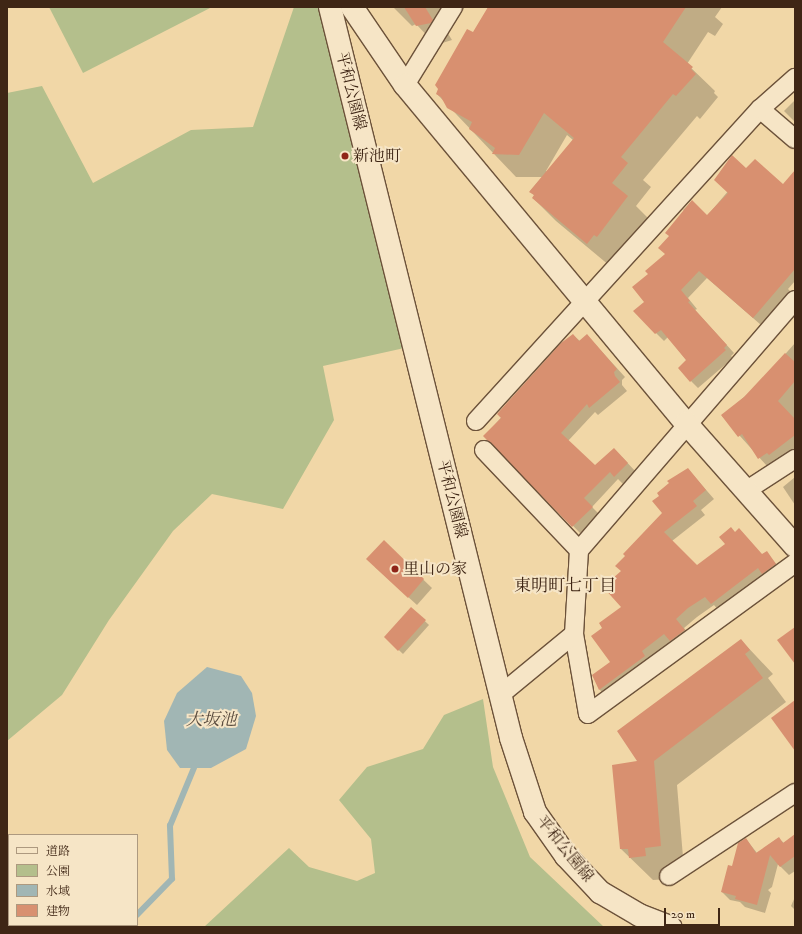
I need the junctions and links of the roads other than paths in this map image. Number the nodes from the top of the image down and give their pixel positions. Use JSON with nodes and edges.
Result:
{"nodes":[{"id":1,"x":330,"y":7,"type":"edge"},
{"id":2,"x":352,"y":7,"type":"edge"},
{"id":3,"x":452,"y":7,"type":"edge"},
{"id":4,"x":795,"y":78,"type":"edge"},
{"id":5,"x":406,"y":85,"type":"junction"},
{"id":6,"x":760,"y":109,"type":"junction"},
{"id":7,"x":795,"y":139,"type":"edge"},
{"id":8,"x":586,"y":300,"type":"junction"},
{"id":9,"x":795,"y":300,"type":"edge"},
{"id":10,"x":476,"y":421,"type":"dead end"},
{"id":11,"x":686,"y":423,"type":"junction"},
{"id":12,"x":484,"y":450,"type":"dead end"},
{"id":13,"x":795,"y":459,"type":"edge"},
{"id":14,"x":747,"y":490,"type":"junction"},
{"id":15,"x":795,"y":546,"type":"edge"},
{"id":16,"x":579,"y":550,"type":"junction"},
{"id":17,"x":795,"y":563,"type":"edge"},
{"id":18,"x":574,"y":634,"type":"junction"},
{"id":19,"x":500,"y":695,"type":"junction"},
{"id":20,"x":795,"y":793,"type":"edge"},
{"id":21,"x":669,"y":876,"type":"dead end"},
{"id":22,"x":671,"y":927,"type":"edge"}],
"edges":[{"from":1,"to":19,"type":"street","name":"平和公園線"},
{"from":2,"to":5,"type":"street"},
{"from":3,"to":5,"type":"street"},
{"from":4,"to":6,"type":"street"},
{"from":5,"to":8,"type":"street"},
{"from":6,"to":7,"type":"street"},
{"from":6,"to":8,"type":"street"},
{"from":8,"to":10,"type":"street"},
{"from":8,"to":11,"type":"street"},
{"from":9,"to":11,"type":"street"},
{"from":11,"to":14,"type":"street"},
{"from":11,"to":16,"type":"street"},
{"from":12,"to":16,"type":"street"},
{"from":13,"to":14,"type":"street"},
{"from":14,"to":15,"type":"street"},
{"from":16,"to":18,"type":"street"},
{"from":17,"to":18,"type":"street"},
{"from":18,"to":19,"type":"street"},
{"from":19,"to":22,"type":"street","name":"平和公園線"},
{"from":20,"to":21,"type":"street"}]}
